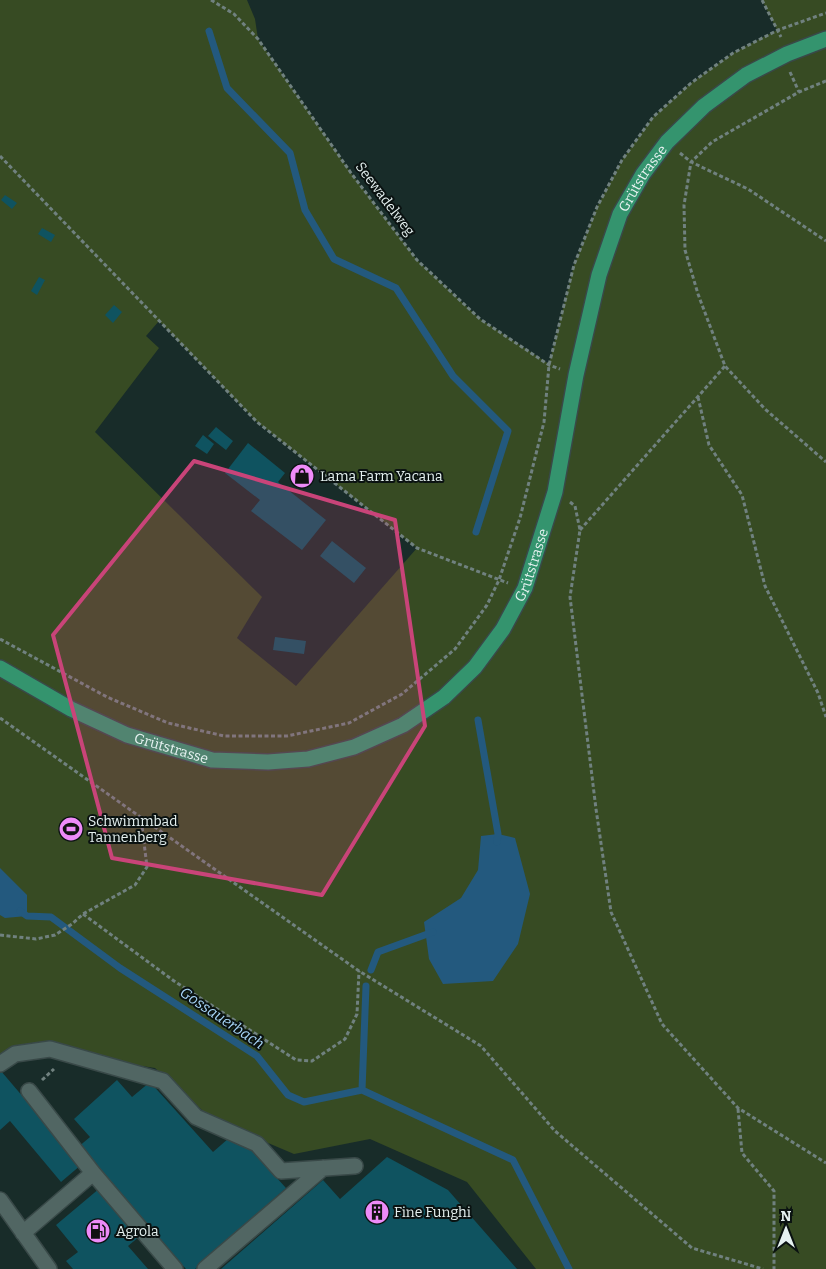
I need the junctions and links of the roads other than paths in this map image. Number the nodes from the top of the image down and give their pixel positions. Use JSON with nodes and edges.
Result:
{"nodes":[{"id":1,"x":826,"y":39,"type":"edge"},
{"id":2,"x":0,"y":668,"type":"edge"},
{"id":3,"x":0,"y":1064,"type":"edge"},
{"id":4,"x":29,"y":1091,"type":"road end"},
{"id":5,"x":355,"y":1166,"type":"dead end"},
{"id":6,"x":323,"y":1168,"type":"junction"},
{"id":7,"x":93,"y":1173,"type":"junction"},
{"id":8,"x":0,"y":1200,"type":"edge"},
{"id":9,"x":23,"y":1233,"type":"junction"},
{"id":10,"x":49,"y":1269,"type":"edge"},
{"id":11,"x":175,"y":1269,"type":"edge"},
{"id":12,"x":205,"y":1269,"type":"edge"}],
"edges":[{"from":1,"to":2,"type":"main road","name":"Grütstrasse"},
{"from":3,"to":6,"type":"street"},
{"from":4,"to":7,"type":"street"},
{"from":5,"to":6,"type":"street"},
{"from":6,"to":12,"type":"street"},
{"from":7,"to":9,"type":"street"},
{"from":7,"to":11,"type":"street"},
{"from":8,"to":9,"type":"street"},
{"from":9,"to":10,"type":"street"}]}
